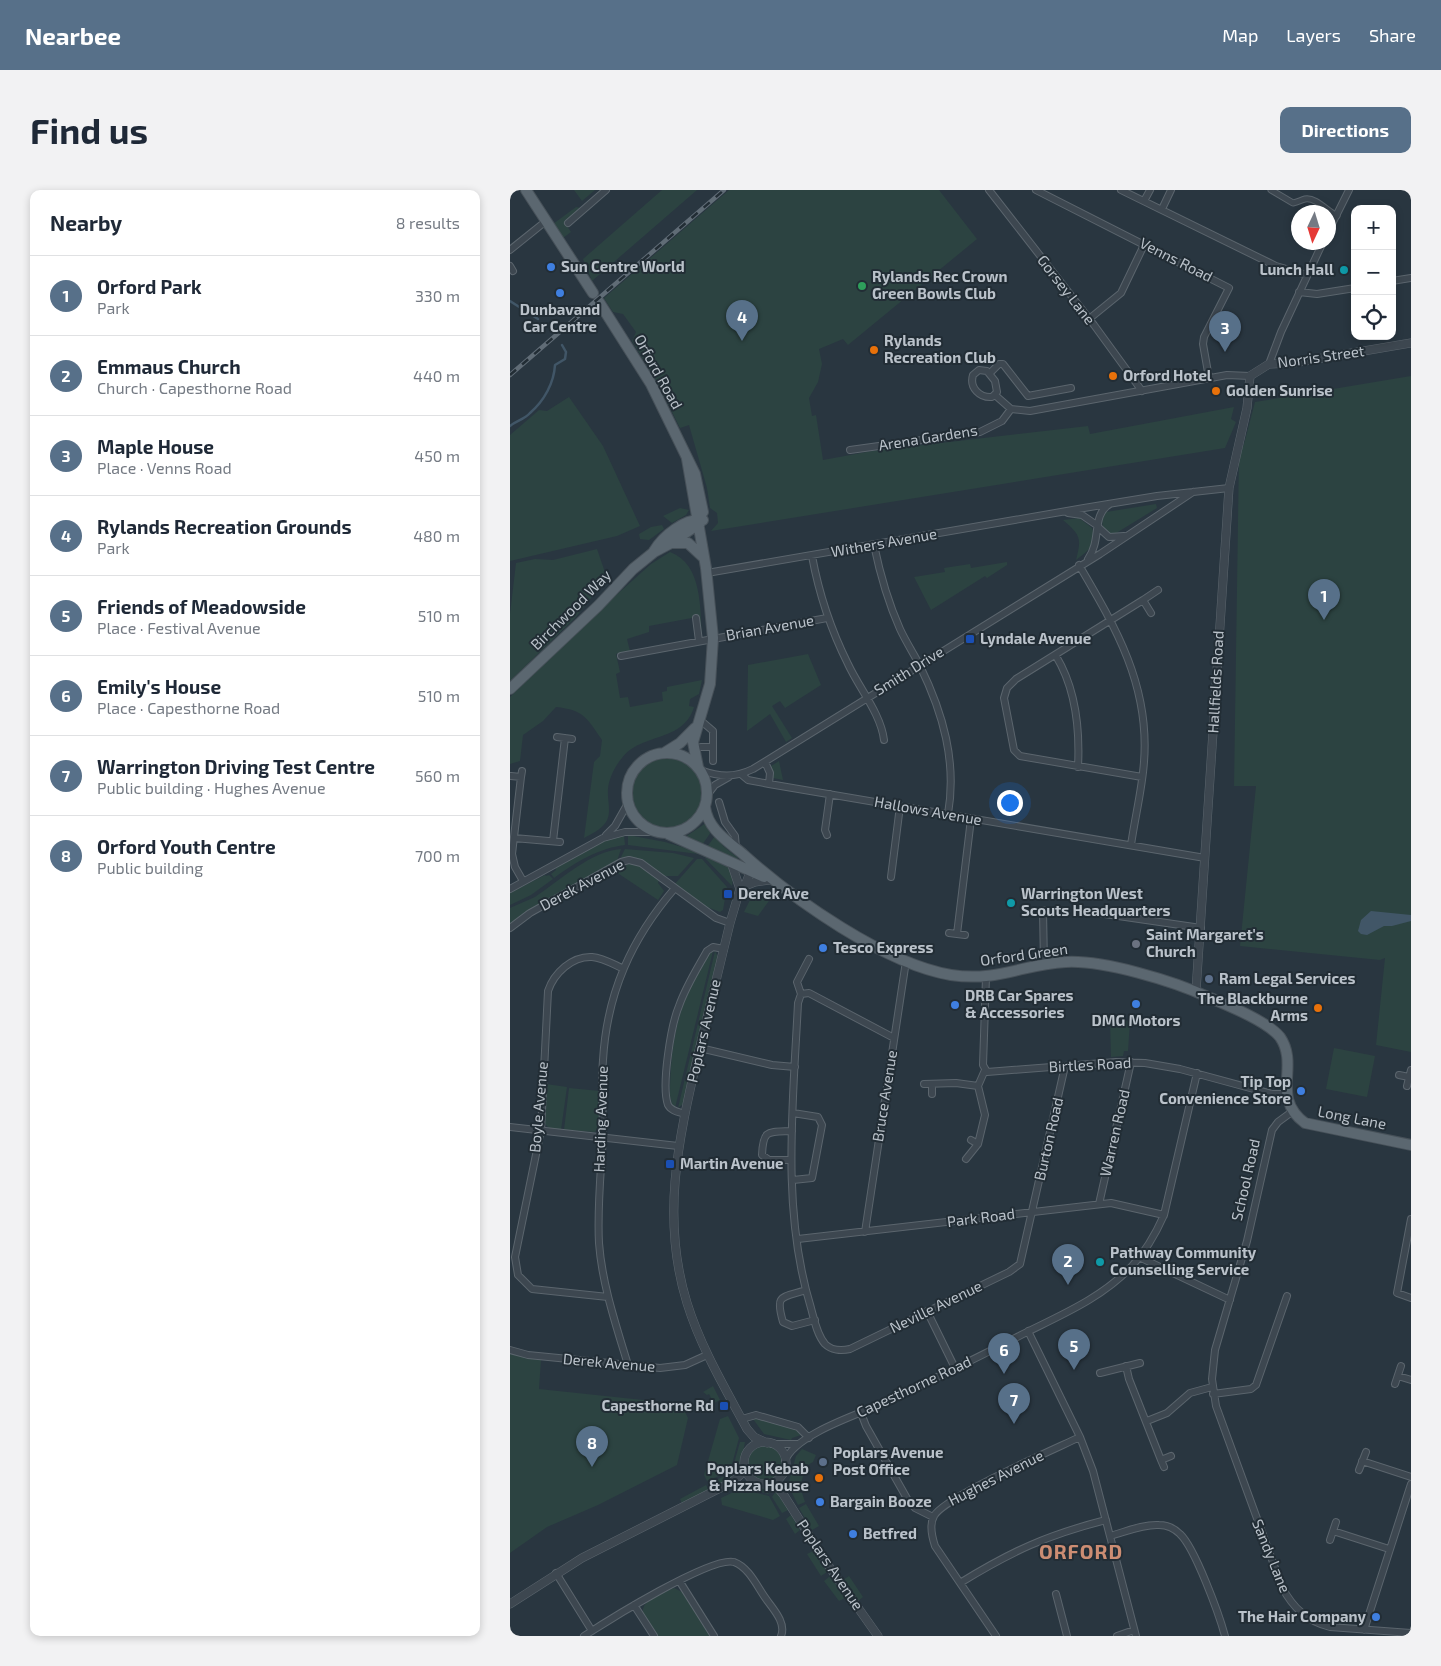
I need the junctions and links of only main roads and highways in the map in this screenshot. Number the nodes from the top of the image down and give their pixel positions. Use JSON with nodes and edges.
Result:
{"nodes":[{"id":1,"x":526,"y":190,"type":"edge"},
{"id":2,"x":700,"y":522,"type":"junction"},
{"id":3,"x":671,"y":543,"type":"junction"},
{"id":4,"x":654,"y":552,"type":"junction"},
{"id":5,"x":702,"y":557,"type":"junction"},
{"id":6,"x":706,"y":571,"type":"junction"},
{"id":7,"x":510,"y":689,"type":"edge"},
{"id":8,"x":697,"y":723,"type":"junction"},
{"id":9,"x":662,"y":753,"type":"junction"},
{"id":10,"x":699,"y":769,"type":"junction"},
{"id":11,"x":705,"y":807,"type":"junction"},
{"id":12,"x":668,"y":834,"type":"junction"},
{"id":13,"x":772,"y":880,"type":"junction"},
{"id":14,"x":1293,"y":1111,"type":"joint"},
{"id":15,"x":1411,"y":1145,"type":"edge"}],
"edges":[{"from":1,"to":2,"type":"main road","name":"Orford Road"},
{"from":2,"to":3,"type":"main road","name":"Birchwood Way"},
{"from":2,"to":4,"type":"main road","name":"Birchwood Way"},
{"from":2,"to":5,"type":"main road","name":"Orford Road"},
{"from":2,"to":6,"type":"main road","name":"Orford Road"},
{"from":3,"to":4,"type":"main road","name":"Birchwood Way"},
{"from":3,"to":5,"type":"main road"},
{"from":4,"to":7,"type":"main road","name":"Birchwood Way"},
{"from":5,"to":6,"type":"main road","name":"Orford Road"},
{"from":6,"to":8,"type":"main road","name":"Orford Road"},
{"from":8,"to":9,"type":"main road","name":"Orford Road"},
{"from":8,"to":10,"type":"main road","name":"Orford Road"},
{"from":9,"to":10,"type":"main road"},
{"from":9,"to":12,"type":"main road"},
{"from":10,"to":11,"type":"main road"},
{"from":11,"to":12,"type":"main road"},
{"from":11,"to":13,"type":"main road","name":"Orford Green"},
{"from":12,"to":13,"type":"main road","name":"Orford Green"},
{"from":13,"to":14,"type":"main road","name":"Orford Green"},
{"from":14,"to":15,"type":"main road","name":"Long Lane"}]}
